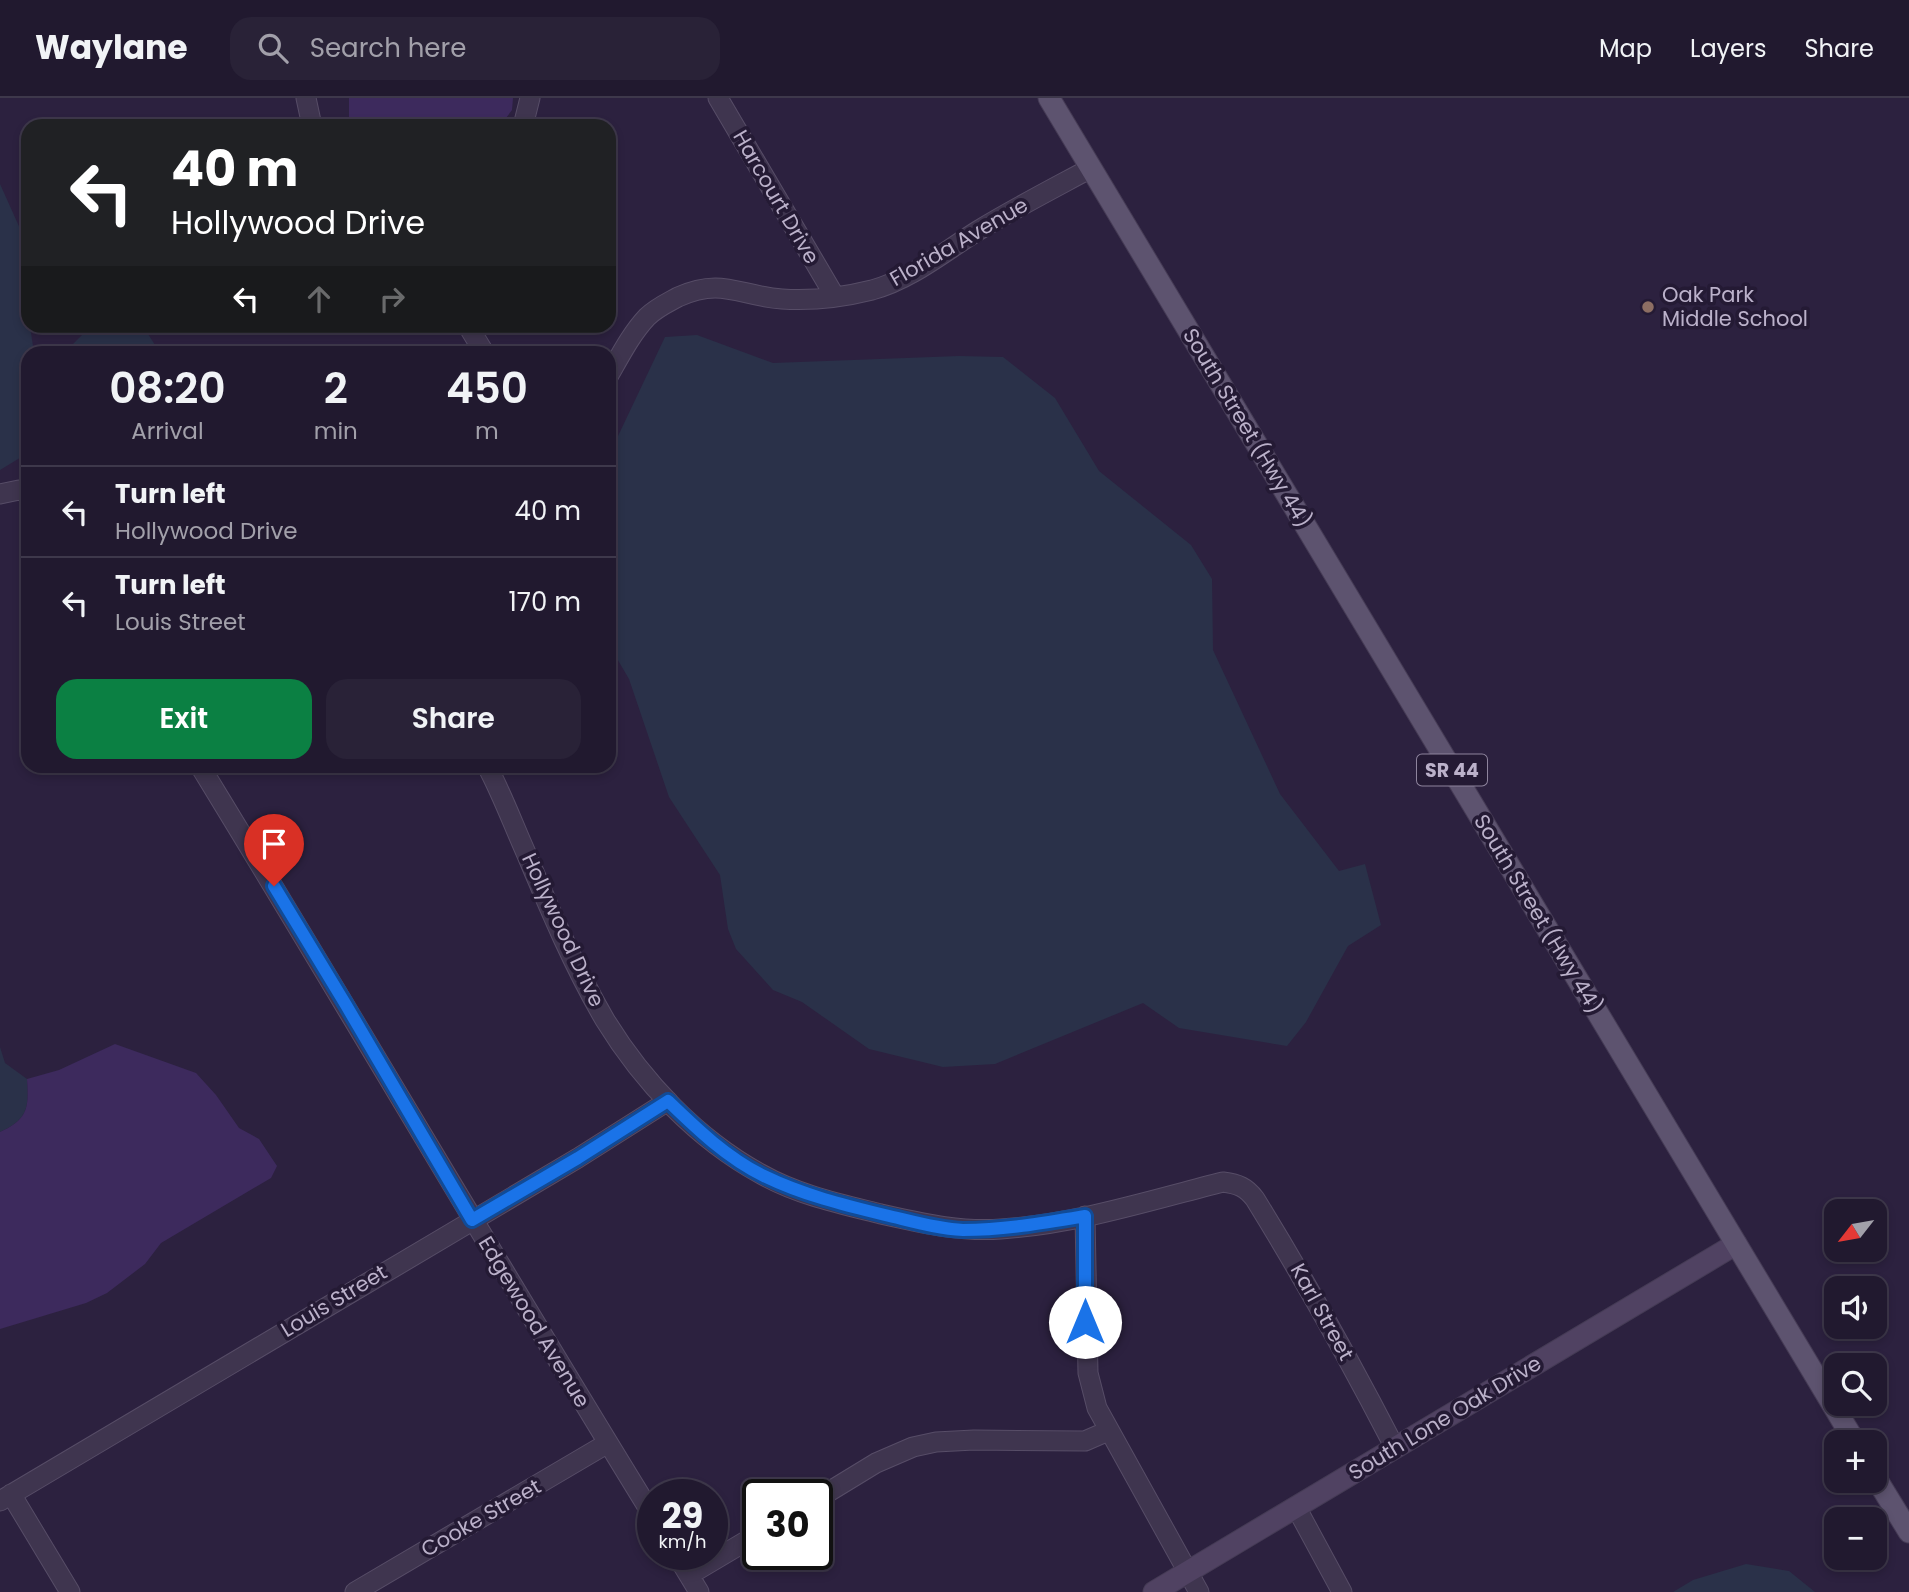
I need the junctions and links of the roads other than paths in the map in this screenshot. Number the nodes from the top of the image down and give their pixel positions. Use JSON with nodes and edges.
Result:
{"nodes":[{"id":1,"x":306,"y":98,"type":"edge"},
{"id":2,"x":530,"y":98,"type":"edge"},
{"id":3,"x":718,"y":98,"type":"edge"},
{"id":4,"x":1049,"y":98,"type":"edge"},
{"id":5,"x":310,"y":119,"type":"edge"},
{"id":6,"x":525,"y":119,"type":"edge"},
{"id":7,"x":1091,"y":168,"type":"junction"},
{"id":8,"x":834,"y":295,"type":"junction"},
{"id":9,"x":616,"y":363,"type":"edge"},
{"id":10,"x":21,"y":491,"type":"edge"},
{"id":11,"x":0,"y":494,"type":"edge"},
{"id":12,"x":205,"y":773,"type":"edge"},
{"id":13,"x":490,"y":773,"type":"edge"},
{"id":14,"x":668,"y":1101,"type":"junction"},
{"id":15,"x":1237,"y":1184,"type":"joint"},
{"id":16,"x":1085,"y":1216,"type":"junction"},
{"id":17,"x":472,"y":1220,"type":"junction"},
{"id":18,"x":1736,"y":1244,"type":"junction"},
{"id":19,"x":1848,"y":1430,"type":"edge"},
{"id":20,"x":1108,"y":1431,"type":"junction"},
{"id":21,"x":608,"y":1443,"type":"junction"},
{"id":22,"x":1395,"y":1448,"type":"junction"},
{"id":23,"x":833,"y":1489,"type":"edge"},
{"id":24,"x":637,"y":1491,"type":"edge"},
{"id":25,"x":1885,"y":1493,"type":"edge"},
{"id":26,"x":5,"y":1498,"type":"edge"},
{"id":27,"x":1296,"y":1507,"type":"junction"},
{"id":28,"x":1909,"y":1532,"type":"edge"},
{"id":29,"x":742,"y":1546,"type":"edge"},
{"id":30,"x":1188,"y":1572,"type":"junction"},
{"id":31,"x":694,"y":1584,"type":"edge"},
{"id":32,"x":379,"y":1586,"type":"edge"},
{"id":33,"x":70,"y":1592,"type":"edge"},
{"id":34,"x":355,"y":1592,"type":"edge"},
{"id":35,"x":1154,"y":1592,"type":"edge"},
{"id":36,"x":1199,"y":1592,"type":"edge"},
{"id":37,"x":1342,"y":1592,"type":"edge"}],
"edges":[{"from":1,"to":5,"type":"street"},
{"from":2,"to":6,"type":"street"},
{"from":3,"to":8,"type":"street","name":"Harcourt Drive"},
{"from":4,"to":7,"type":"main road","name":"South Street (Hwy 44)","number":"SR 44"},
{"from":7,"to":8,"type":"street","name":"Florida Avenue"},
{"from":7,"to":18,"type":"main road","name":"South Street (Hwy 44)","number":"SR 44"},
{"from":8,"to":9,"type":"street","name":"Florida Avenue"},
{"from":10,"to":11,"type":"street"},
{"from":12,"to":17,"type":"street","name":"Edgewood Avenue"},
{"from":13,"to":14,"type":"street","name":"Hollywood Drive"},
{"from":14,"to":16,"type":"street","name":"Hollywood Drive"},
{"from":14,"to":17,"type":"street","name":"Louis Street"},
{"from":15,"to":16,"type":"street","name":"Hollywood Drive"},
{"from":15,"to":22,"type":"street","name":"Karl Street"},
{"from":16,"to":20,"type":"street"},
{"from":17,"to":21,"type":"street","name":"Edgewood Avenue"},
{"from":17,"to":26,"type":"street","name":"Louis Street"},
{"from":18,"to":19,"type":"main road","name":"South Street (Hwy 44)","number":"SR 44"},
{"from":18,"to":22,"type":"street","name":"South Lone Oak Drive"},
{"from":20,"to":23,"type":"street"},
{"from":20,"to":30,"type":"street"},
{"from":21,"to":24,"type":"street","name":"Edgewood Avenue"},
{"from":21,"to":32,"type":"street","name":"Cooke Street"},
{"from":22,"to":27,"type":"street","name":"South Lone Oak Drive"},
{"from":25,"to":28,"type":"main road"},
{"from":26,"to":33,"type":"street"},
{"from":27,"to":30,"type":"street","name":"South Lone Oak Drive"},
{"from":27,"to":37,"type":"street"},
{"from":29,"to":31,"type":"street"},
{"from":30,"to":35,"type":"street","name":"South Lone Oak Drive"},
{"from":30,"to":36,"type":"street"},
{"from":32,"to":34,"type":"street","name":"Cooke Street"}]}
